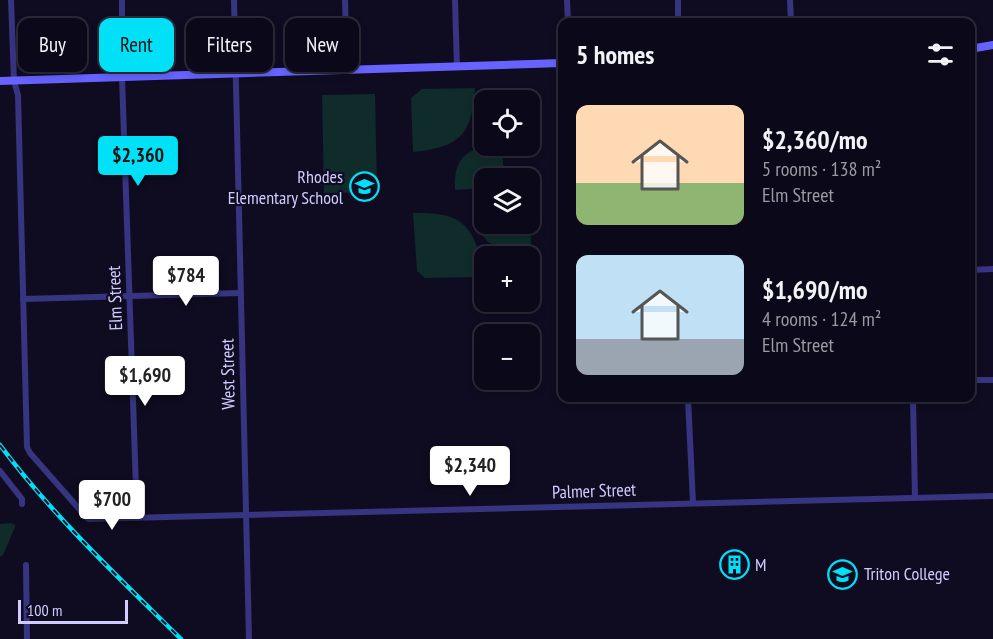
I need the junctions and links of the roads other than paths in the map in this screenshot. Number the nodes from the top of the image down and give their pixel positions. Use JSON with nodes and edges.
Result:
{"nodes":[{"id":1,"x":11,"y":0,"type":"edge"},
{"id":2,"x":122,"y":0,"type":"edge"},
{"id":3,"x":234,"y":0,"type":"edge"},
{"id":4,"x":345,"y":0,"type":"edge"},
{"id":5,"x":455,"y":0,"type":"edge"},
{"id":6,"x":567,"y":0,"type":"edge"},
{"id":7,"x":678,"y":0,"type":"edge"},
{"id":8,"x":790,"y":0,"type":"edge"},
{"id":9,"x":122,"y":18,"type":"edge"},
{"id":10,"x":346,"y":18,"type":"edge"},
{"id":11,"x":568,"y":18,"type":"edge"},
{"id":12,"x":678,"y":18,"type":"edge"},
{"id":13,"x":791,"y":18,"type":"edge"},
{"id":14,"x":993,"y":45,"type":"edge"},
{"id":15,"x":975,"y":49,"type":"edge"},
{"id":16,"x":558,"y":63,"type":"edge"},
{"id":17,"x":457,"y":67,"type":"junction"},
{"id":18,"x":359,"y":70,"type":"edge"},
{"id":19,"x":292,"y":72,"type":"edge"},
{"id":20,"x":236,"y":74,"type":"junction"},
{"id":21,"x":122,"y":77,"type":"junction"},
{"id":22,"x":0,"y":81,"type":"edge"},
{"id":23,"x":14,"y":81,"type":"junction"},
{"id":24,"x":993,"y":269,"type":"edge"},
{"id":25,"x":975,"y":270,"type":"edge"},
{"id":26,"x":241,"y":293,"type":"junction"},
{"id":27,"x":130,"y":297,"type":"junction"},
{"id":28,"x":22,"y":299,"type":"junction"},
{"id":29,"x":975,"y":380,"type":"edge"},
{"id":30,"x":993,"y":380,"type":"edge"},
{"id":31,"x":688,"y":402,"type":"edge"},
{"id":32,"x":913,"y":402,"type":"edge"},
{"id":33,"x":0,"y":471,"type":"edge"},
{"id":34,"x":993,"y":496,"type":"edge"},
{"id":35,"x":915,"y":498,"type":"junction"},
{"id":36,"x":693,"y":503,"type":"junction"},
{"id":37,"x":22,"y":504,"type":"dead end"},
{"id":38,"x":247,"y":515,"type":"junction"},
{"id":39,"x":137,"y":518,"type":"junction"},
{"id":40,"x":26,"y":565,"type":"dead end"},
{"id":41,"x":27,"y":639,"type":"edge"},
{"id":42,"x":249,"y":639,"type":"edge"}],
"edges":[{"from":1,"to":23,"type":"street"},
{"from":2,"to":9,"type":"street"},
{"from":3,"to":20,"type":"street","name":"West Street"},
{"from":4,"to":10,"type":"street"},
{"from":5,"to":17,"type":"street"},
{"from":6,"to":11,"type":"street"},
{"from":7,"to":12,"type":"street"},
{"from":8,"to":13,"type":"street"},
{"from":14,"to":15,"type":"street"},
{"from":16,"to":17,"type":"street"},
{"from":17,"to":18,"type":"street"},
{"from":19,"to":20,"type":"street"},
{"from":20,"to":21,"type":"street"},
{"from":20,"to":26,"type":"street","name":"West Street"},
{"from":21,"to":23,"type":"street"},
{"from":21,"to":27,"type":"street","name":"Elm Street"},
{"from":22,"to":23,"type":"street"},
{"from":23,"to":28,"type":"street"},
{"from":24,"to":25,"type":"street"},
{"from":26,"to":27,"type":"street"},
{"from":26,"to":38,"type":"street","name":"West Street"},
{"from":27,"to":28,"type":"street"},
{"from":27,"to":39,"type":"street","name":"Elm Street"},
{"from":28,"to":39,"type":"street","name":"Palmer Street"},
{"from":29,"to":30,"type":"street"},
{"from":31,"to":36,"type":"street"},
{"from":32,"to":35,"type":"street"},
{"from":33,"to":37,"type":"street"},
{"from":34,"to":35,"type":"street","name":"Palmer Street"},
{"from":35,"to":36,"type":"street","name":"Palmer Street"},
{"from":36,"to":38,"type":"street","name":"Palmer Street"},
{"from":38,"to":39,"type":"street","name":"Palmer Street"},
{"from":38,"to":42,"type":"street","name":"West Street"},
{"from":40,"to":41,"type":"street"}]}
